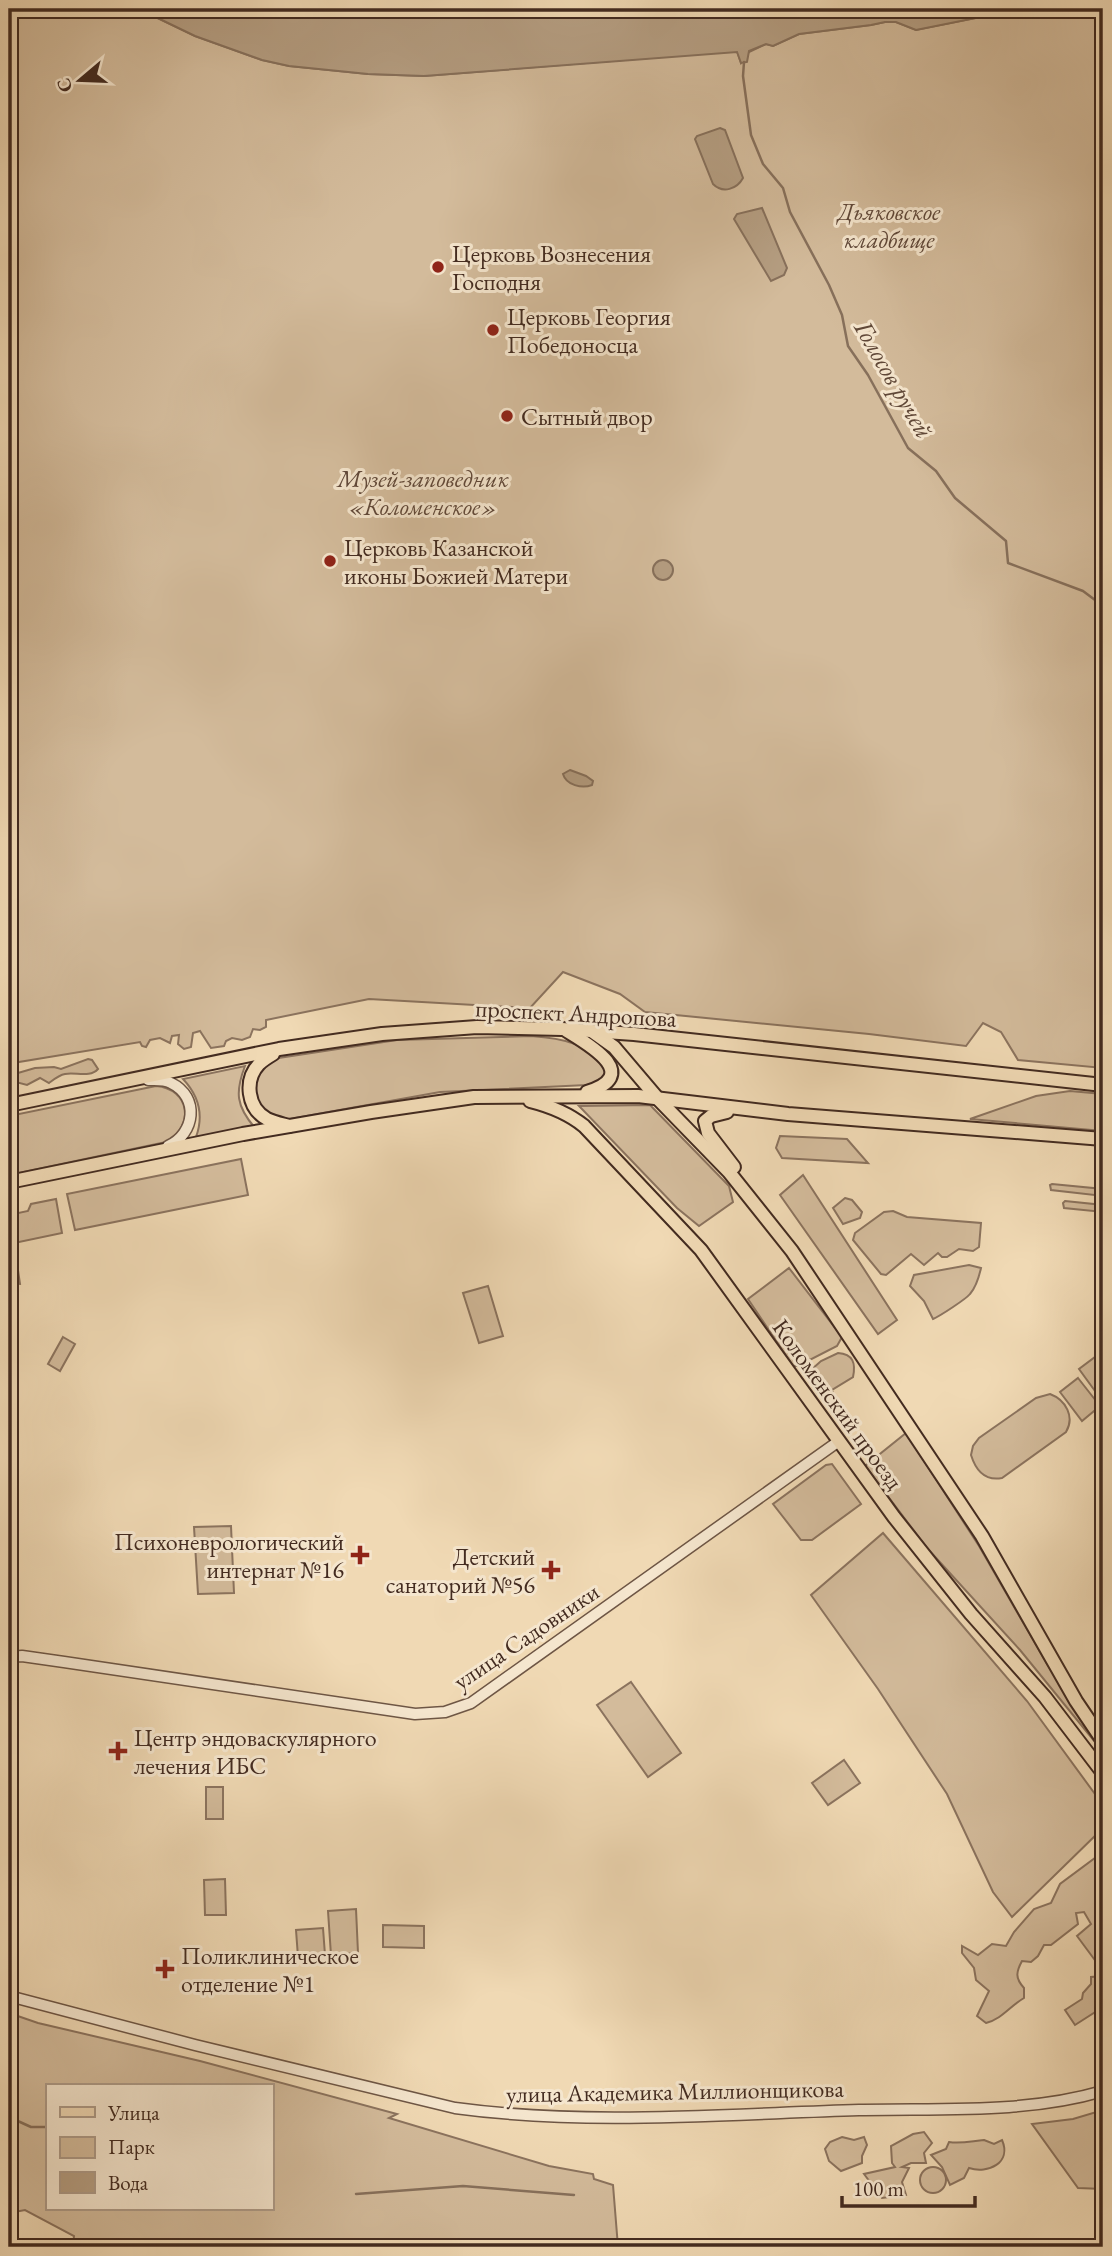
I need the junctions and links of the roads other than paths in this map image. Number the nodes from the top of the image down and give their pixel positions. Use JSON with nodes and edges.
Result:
{"nodes":[{"id":1,"x":562,"y":1028,"type":"junction"},
{"id":2,"x":590,"y":1030,"type":"junction"},
{"id":3,"x":279,"y":1049,"type":"junction"},
{"id":4,"x":132,"y":1079,"type":"junction"},
{"id":5,"x":1103,"y":1085,"type":"edge"},
{"id":6,"x":577,"y":1095,"type":"junction"},
{"id":7,"x":512,"y":1096,"type":"junction"},
{"id":8,"x":659,"y":1100,"type":"junction"},
{"id":9,"x":9,"y":1105,"type":"edge"},
{"id":10,"x":739,"y":1110,"type":"junction"},
{"id":11,"x":293,"y":1127,"type":"junction"},
{"id":12,"x":1103,"y":1139,"type":"edge"},
{"id":13,"x":155,"y":1152,"type":"junction"},
{"id":14,"x":9,"y":1182,"type":"edge"},
{"id":15,"x":742,"y":1186,"type":"junction"},
{"id":16,"x":839,"y":1441,"type":"junction"},
{"id":17,"x":9,"y":1647,"type":"edge"},
{"id":18,"x":22,"y":1656,"type":"junction"},
{"id":19,"x":9,"y":1657,"type":"edge"},
{"id":20,"x":1103,"y":1741,"type":"edge"},
{"id":21,"x":1087,"y":1751,"type":"junction"},
{"id":22,"x":1103,"y":1773,"type":"edge"},
{"id":23,"x":9,"y":1996,"type":"edge"},
{"id":24,"x":1103,"y":2091,"type":"edge"}],
"edges":[{"from":1,"to":2,"type":"main road","name":"проспект Андропова"},
{"from":1,"to":3,"type":"main road","name":"проспект Андропова"},
{"from":1,"to":6,"type":"main road"},
{"from":2,"to":5,"type":"main road","name":"проспект Андропова"},
{"from":2,"to":8,"type":"main road","name":"Коломенский проезд"},
{"from":3,"to":4,"type":"main road","name":"проспект Андропова"},
{"from":3,"to":11,"type":"main road"},
{"from":4,"to":9,"type":"main road","name":"проспект Андропова"},
{"from":4,"to":13,"type":"street"},
{"from":6,"to":7,"type":"main road"},
{"from":6,"to":8,"type":"main road"},
{"from":7,"to":11,"type":"main road"},
{"from":7,"to":16,"type":"main road","name":"Коломенский проезд"},
{"from":8,"to":10,"type":"main road"},
{"from":8,"to":15,"type":"main road","name":"Коломенский проезд"},
{"from":10,"to":12,"type":"main road"},
{"from":10,"to":15,"type":"main road"},
{"from":11,"to":13,"type":"main road"},
{"from":13,"to":14,"type":"main road"},
{"from":15,"to":20,"type":"main road","name":"Коломенский проезд"},
{"from":16,"to":18,"type":"street","name":"улица Садовники"},
{"from":16,"to":21,"type":"main road","name":"Коломенский проезд"},
{"from":17,"to":18,"type":"street","name":"улица Садовники"},
{"from":18,"to":19,"type":"street","name":"улица Садовники"},
{"from":20,"to":21,"type":"street"},
{"from":21,"to":22,"type":"main road","name":"Коломенский проезд"},
{"from":23,"to":24,"type":"street","name":"улица Академика Миллионщикова"}]}
